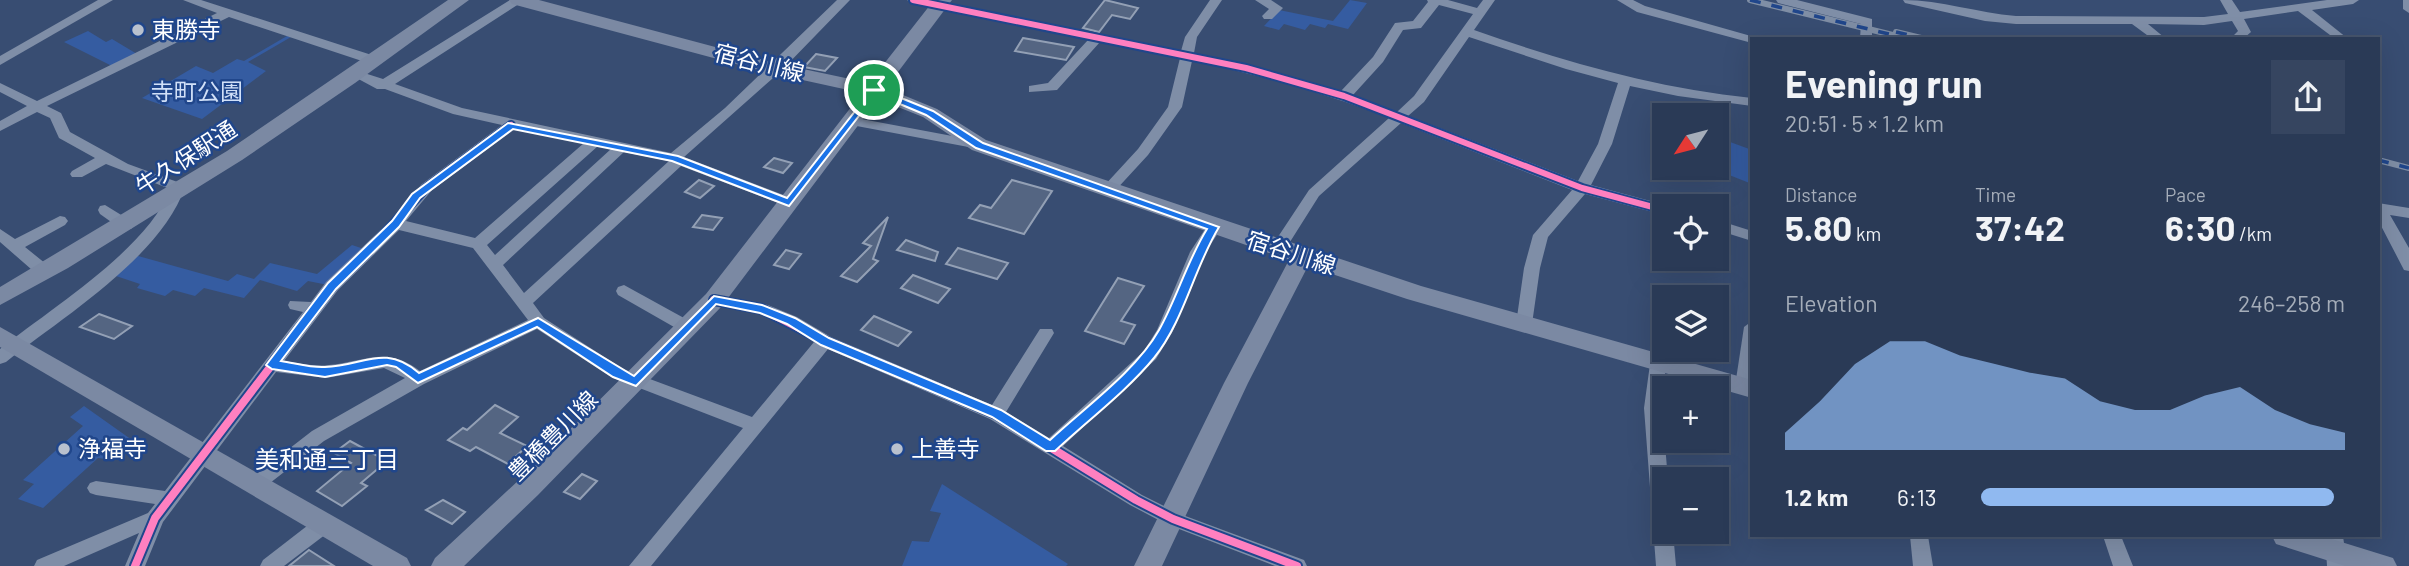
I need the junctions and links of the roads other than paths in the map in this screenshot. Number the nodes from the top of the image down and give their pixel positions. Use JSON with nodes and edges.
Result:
{"nodes":[{"id":1,"x":107,"y":0,"type":"edge"},
{"id":2,"x":189,"y":0,"type":"edge"},
{"id":3,"x":235,"y":0,"type":"edge"},
{"id":4,"x":460,"y":0,"type":"edge"},
{"id":5,"x":519,"y":0,"type":"edge"},
{"id":6,"x":844,"y":0,"type":"edge"},
{"id":7,"x":913,"y":0,"type":"edge"},
{"id":8,"x":1216,"y":0,"type":"edge"},
{"id":9,"x":1261,"y":0,"type":"edge"},
{"id":10,"x":1434,"y":0,"type":"edge"},
{"id":11,"x":1489,"y":0,"type":"edge"},
{"id":12,"x":1623,"y":0,"type":"edge"},
{"id":13,"x":1782,"y":0,"type":"edge"},
{"id":14,"x":1909,"y":0,"type":"edge"},
{"id":15,"x":2226,"y":0,"type":"edge"},
{"id":16,"x":2353,"y":0,"type":"edge"},
{"id":17,"x":2409,"y":1,"type":"edge"},
{"id":18,"x":941,"y":3,"type":"edge"},
{"id":19,"x":547,"y":4,"type":"edge"},
{"id":20,"x":2303,"y":9,"type":"junction"},
{"id":21,"x":2409,"y":9,"type":"edge"},
{"id":22,"x":221,"y":12,"type":"junction"},
{"id":23,"x":1480,"y":12,"type":"junction"},
{"id":24,"x":1268,"y":16,"type":"dead end"},
{"id":25,"x":2234,"y":18,"type":"junction"},
{"id":26,"x":2135,"y":21,"type":"junction"},
{"id":27,"x":1465,"y":31,"type":"junction"},
{"id":28,"x":1866,"y":37,"type":"edge"},
{"id":29,"x":2158,"y":37,"type":"edge"},
{"id":30,"x":2238,"y":37,"type":"edge"},
{"id":31,"x":2340,"y":37,"type":"edge"},
{"id":32,"x":1097,"y":38,"type":"junction"},
{"id":33,"x":1750,"y":38,"type":"edge"},
{"id":34,"x":1188,"y":56,"type":"junction"},
{"id":35,"x":0,"y":61,"type":"edge"},
{"id":36,"x":376,"y":61,"type":"junction"},
{"id":37,"x":774,"y":68,"type":"junction"},
{"id":38,"x":358,"y":75,"type":"junction"},
{"id":39,"x":1625,"y":82,"type":"junction"},
{"id":40,"x":382,"y":86,"type":"junction"},
{"id":41,"x":0,"y":87,"type":"edge"},
{"id":42,"x":1034,"y":89,"type":"dead end"},
{"id":43,"x":874,"y":90,"type":"junction"},
{"id":44,"x":1344,"y":96,"type":"junction"},
{"id":45,"x":1750,"y":102,"type":"edge"},
{"id":46,"x":37,"y":106,"type":"junction"},
{"id":47,"x":1400,"y":117,"type":"junction"},
{"id":48,"x":851,"y":121,"type":"junction"},
{"id":49,"x":512,"y":125,"type":"junction"},
{"id":50,"x":0,"y":127,"type":"edge"},
{"id":51,"x":594,"y":142,"type":"junction"},
{"id":52,"x":979,"y":145,"type":"junction"},
{"id":53,"x":622,"y":146,"type":"junction"},
{"id":54,"x":106,"y":158,"type":"junction"},
{"id":55,"x":677,"y":159,"type":"junction"},
{"id":56,"x":77,"y":174,"type":"dead end"},
{"id":57,"x":1582,"y":188,"type":"junction"},
{"id":58,"x":1108,"y":190,"type":"junction"},
{"id":59,"x":178,"y":194,"type":"junction"},
{"id":60,"x":789,"y":202,"type":"junction"},
{"id":61,"x":1652,"y":207,"type":"edge"},
{"id":62,"x":2380,"y":208,"type":"edge"},
{"id":63,"x":105,"y":210,"type":"dead end"},
{"id":64,"x":2380,"y":211,"type":"edge"},
{"id":65,"x":2409,"y":213,"type":"edge"},
{"id":66,"x":60,"y":222,"type":"dead end"},
{"id":67,"x":396,"y":224,"type":"junction"},
{"id":68,"x":126,"y":225,"type":"junction"},
{"id":69,"x":1214,"y":227,"type":"junction"},
{"id":70,"x":1729,"y":229,"type":"edge"},
{"id":71,"x":0,"y":234,"type":"edge"},
{"id":72,"x":1750,"y":235,"type":"edge"},
{"id":73,"x":478,"y":244,"type":"junction"},
{"id":74,"x":14,"y":246,"type":"junction"},
{"id":75,"x":1290,"y":252,"type":"junction"},
{"id":76,"x":496,"y":263,"type":"junction"},
{"id":77,"x":2409,"y":266,"type":"edge"},
{"id":78,"x":45,"y":272,"type":"junction"},
{"id":79,"x":624,"y":291,"type":"dead end"},
{"id":80,"x":0,"y":297,"type":"edge"},
{"id":81,"x":714,"y":300,"type":"junction"},
{"id":82,"x":524,"y":302,"type":"junction"},
{"id":83,"x":296,"y":305,"type":"dead end"},
{"id":84,"x":315,"y":308,"type":"junction"},
{"id":85,"x":538,"y":322,"type":"junction"},
{"id":86,"x":1524,"y":324,"type":"junction"},
{"id":87,"x":303,"y":325,"type":"junction"},
{"id":88,"x":285,"y":326,"type":"dead end"},
{"id":89,"x":687,"y":327,"type":"junction"},
{"id":90,"x":1046,"y":333,"type":"dead end"},
{"id":91,"x":825,"y":341,"type":"junction"},
{"id":92,"x":5,"y":346,"type":"edge"},
{"id":93,"x":1750,"y":351,"type":"edge"},
{"id":94,"x":1658,"y":364,"type":"junction"},
{"id":95,"x":272,"y":365,"type":"junction"},
{"id":96,"x":418,"y":379,"type":"junction"},
{"id":97,"x":636,"y":382,"type":"junction"},
{"id":98,"x":1747,"y":388,"type":"edge"},
{"id":99,"x":996,"y":414,"type":"junction"},
{"id":100,"x":756,"y":426,"type":"junction"},
{"id":101,"x":1051,"y":447,"type":"junction"},
{"id":102,"x":202,"y":454,"type":"junction"},
{"id":103,"x":255,"y":485,"type":"junction"},
{"id":104,"x":96,"y":488,"type":"dead end"},
{"id":105,"x":168,"y":499,"type":"junction"},
{"id":106,"x":155,"y":518,"type":"junction"},
{"id":107,"x":1173,"y":519,"type":"junction"},
{"id":108,"x":323,"y":525,"type":"junction"},
{"id":109,"x":1919,"y":537,"type":"edge"},
{"id":110,"x":2112,"y":537,"type":"edge"},
{"id":111,"x":2290,"y":537,"type":"edge"},
{"id":112,"x":2335,"y":550,"type":"edge"},
{"id":113,"x":44,"y":566,"type":"edge"},
{"id":114,"x":135,"y":566,"type":"edge"},
{"id":115,"x":270,"y":566,"type":"edge"},
{"id":116,"x":397,"y":566,"type":"edge"},
{"id":117,"x":445,"y":566,"type":"edge"},
{"id":118,"x":639,"y":566,"type":"edge"},
{"id":119,"x":1148,"y":566,"type":"edge"},
{"id":120,"x":1297,"y":566,"type":"edge"},
{"id":121,"x":1666,"y":566,"type":"edge"},
{"id":122,"x":1923,"y":566,"type":"edge"},
{"id":123,"x":2123,"y":566,"type":"edge"},
{"id":124,"x":2383,"y":566,"type":"edge"}],
"edges":[{"from":1,"to":35,"type":"street"},
{"from":2,"to":22,"type":"street"},
{"from":3,"to":22,"type":"street"},
{"from":4,"to":36,"type":"main road","name":"牛久保駅通"},
{"from":5,"to":19,"type":"main road","name":"宿谷川線"},
{"from":5,"to":40,"type":"street"},
{"from":6,"to":37,"type":"street"},
{"from":7,"to":18,"type":"street"},
{"from":8,"to":34,"type":"street"},
{"from":9,"to":24,"type":"street"},
{"from":10,"to":23,"type":"street"},
{"from":10,"to":44,"type":"street"},
{"from":11,"to":23,"type":"street"},
{"from":12,"to":33,"type":"street"},
{"from":13,"to":28,"type":"street"},
{"from":14,"to":26,"type":"street"},
{"from":15,"to":25,"type":"street"},
{"from":16,"to":20,"type":"street"},
{"from":17,"to":21,"type":"street"},
{"from":18,"to":32,"type":"street"},
{"from":18,"to":43,"type":"main road","name":"豊橋豊川線"},
{"from":19,"to":37,"type":"main road","name":"宿谷川線"},
{"from":20,"to":25,"type":"street"},
{"from":20,"to":31,"type":"street"},
{"from":22,"to":36,"type":"street"},
{"from":22,"to":46,"type":"street"},
{"from":23,"to":27,"type":"street"},
{"from":25,"to":26,"type":"street"},
{"from":25,"to":30,"type":"street"},
{"from":26,"to":29,"type":"street"},
{"from":27,"to":39,"type":"street"},
{"from":27,"to":47,"type":"street"},
{"from":32,"to":34,"type":"street"},
{"from":32,"to":42,"type":"street"},
{"from":34,"to":44,"type":"street"},
{"from":34,"to":58,"type":"street"},
{"from":36,"to":38,"type":"main road","name":"牛久保駅通"},
{"from":37,"to":43,"type":"main road","name":"宿谷川線"},
{"from":37,"to":55,"type":"street"},
{"from":38,"to":40,"type":"street"},
{"from":38,"to":59,"type":"main road","name":"牛久保駅通"},
{"from":39,"to":45,"type":"street"},
{"from":39,"to":57,"type":"street"},
{"from":40,"to":49,"type":"street"},
{"from":41,"to":46,"type":"street"},
{"from":43,"to":48,"type":"main road","name":"豊橋豊川線"},
{"from":43,"to":52,"type":"main road","name":"宿谷川線"},
{"from":44,"to":47,"type":"street"},
{"from":46,"to":50,"type":"street"},
{"from":46,"to":54,"type":"street"},
{"from":47,"to":57,"type":"street"},
{"from":47,"to":75,"type":"street"},
{"from":48,"to":52,"type":"street"},
{"from":48,"to":60,"type":"main road","name":"豊橋豊川線"},
{"from":49,"to":51,"type":"street"},
{"from":49,"to":67,"type":"street"},
{"from":51,"to":53,"type":"street"},
{"from":51,"to":73,"type":"street"},
{"from":52,"to":58,"type":"main road","name":"宿谷川線"},
{"from":53,"to":55,"type":"street"},
{"from":53,"to":76,"type":"street"},
{"from":54,"to":56,"type":"street"},
{"from":54,"to":59,"type":"street"},
{"from":55,"to":60,"type":"street"},
{"from":55,"to":82,"type":"street"},
{"from":57,"to":61,"type":"street"},
{"from":57,"to":86,"type":"street"},
{"from":58,"to":69,"type":"main road","name":"宿谷川線"},
{"from":59,"to":68,"type":"main road","name":"牛久保駅通"},
{"from":59,"to":92,"type":"street"},
{"from":60,"to":81,"type":"main road","name":"豊橋豊川線"},
{"from":62,"to":65,"type":"street"},
{"from":63,"to":68,"type":"street"},
{"from":64,"to":77,"type":"street"},
{"from":66,"to":74,"type":"street"},
{"from":67,"to":73,"type":"street"},
{"from":67,"to":84,"type":"street"},
{"from":68,"to":78,"type":"main road","name":"牛久保駅通"},
{"from":69,"to":75,"type":"main road","name":"宿谷川線"},
{"from":69,"to":101,"type":"street"},
{"from":70,"to":72,"type":"street"},
{"from":71,"to":74,"type":"street"},
{"from":73,"to":76,"type":"street"},
{"from":74,"to":78,"type":"street"},
{"from":75,"to":86,"type":"main road","name":"宿谷川線"},
{"from":75,"to":107,"type":"main road"},
{"from":76,"to":82,"type":"street"},
{"from":78,"to":80,"type":"main road","name":"牛久保駅通"},
{"from":79,"to":89,"type":"street"},
{"from":81,"to":89,"type":"main road","name":"豊橋豊川線"},
{"from":81,"to":91,"type":"street"},
{"from":82,"to":85,"type":"street"},
{"from":83,"to":84,"type":"street"},
{"from":84,"to":87,"type":"street"},
{"from":85,"to":96,"type":"street"},
{"from":85,"to":97,"type":"street"},
{"from":86,"to":94,"type":"main road","name":"宿谷川線"},
{"from":87,"to":88,"type":"street"},
{"from":87,"to":95,"type":"street"},
{"from":89,"to":97,"type":"main road","name":"豊橋豊川線"},
{"from":90,"to":99,"type":"street"},
{"from":91,"to":99,"type":"street"},
{"from":91,"to":100,"type":"street"},
{"from":92,"to":102,"type":"main road"},
{"from":93,"to":98,"type":"street"},
{"from":94,"to":98,"type":"main road","name":"宿谷川線"},
{"from":94,"to":121,"type":"street"},
{"from":95,"to":96,"type":"street"},
{"from":95,"to":102,"type":"street"},
{"from":96,"to":103,"type":"street"},
{"from":97,"to":100,"type":"street"},
{"from":97,"to":117,"type":"main road","name":"豊橋豊川線"},
{"from":99,"to":101,"type":"street"},
{"from":100,"to":118,"type":"street"},
{"from":101,"to":107,"type":"street"},
{"from":102,"to":103,"type":"main road"},
{"from":102,"to":105,"type":"street"},
{"from":103,"to":108,"type":"main road"},
{"from":104,"to":105,"type":"street"},
{"from":105,"to":106,"type":"street"},
{"from":106,"to":113,"type":"street"},
{"from":106,"to":114,"type":"street"},
{"from":107,"to":119,"type":"main road"},
{"from":107,"to":120,"type":"street"},
{"from":108,"to":115,"type":"street"},
{"from":108,"to":116,"type":"main road"},
{"from":109,"to":122,"type":"street"},
{"from":110,"to":123,"type":"street"},
{"from":111,"to":112,"type":"main road"},
{"from":112,"to":124,"type":"main road"}]}
